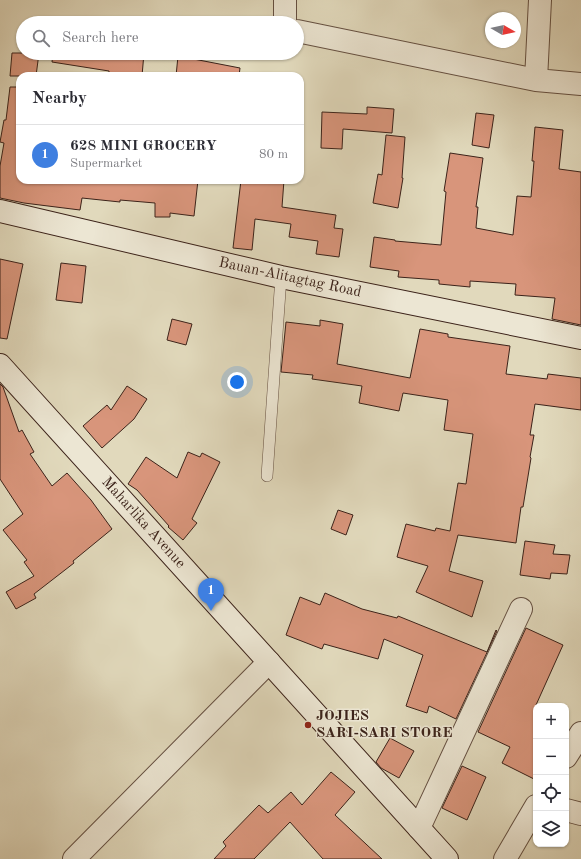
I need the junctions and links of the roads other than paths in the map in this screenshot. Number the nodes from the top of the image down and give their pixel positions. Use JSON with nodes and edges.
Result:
{"nodes":[{"id":1,"x":285,"y":0,"type":"edge"},
{"id":2,"x":540,"y":0,"type":"edge"},
{"id":3,"x":285,"y":16,"type":"edge"},
{"id":4,"x":304,"y":32,"type":"edge"},
{"id":5,"x":536,"y":80,"type":"junction"},
{"id":6,"x":581,"y":84,"type":"edge"},
{"id":7,"x":0,"y":211,"type":"edge"},
{"id":8,"x":282,"y":277,"type":"junction"},
{"id":9,"x":581,"y":338,"type":"edge"},
{"id":10,"x":0,"y":365,"type":"edge"},
{"id":11,"x":267,"y":476,"type":"dead end"},
{"id":12,"x":521,"y":609,"type":"dead end"},
{"id":13,"x":269,"y":662,"type":"junction"},
{"id":14,"x":581,"y":733,"type":"edge"},
{"id":15,"x":569,"y":752,"type":"edge"},
{"id":16,"x":533,"y":811,"type":"edge"},
{"id":17,"x":569,"y":811,"type":"edge"},
{"id":18,"x":581,"y":814,"type":"edge"},
{"id":19,"x":419,"y":828,"type":"junction"},
{"id":20,"x":74,"y":859,"type":"edge"},
{"id":21,"x":447,"y":859,"type":"edge"},
{"id":22,"x":504,"y":859,"type":"edge"}],
"edges":[{"from":1,"to":3,"type":"main road"},
{"from":2,"to":5,"type":"main road"},
{"from":4,"to":5,"type":"main road"},
{"from":5,"to":6,"type":"main road"},
{"from":7,"to":8,"type":"main road","name":"Bauan-Alitagtag Road"},
{"from":8,"to":9,"type":"main road","name":"Bauan-Alitagtag Road"},
{"from":8,"to":11,"type":"lane"},
{"from":10,"to":13,"type":"main road","name":"Maharlika Avenue"},
{"from":12,"to":19,"type":"main road"},
{"from":13,"to":19,"type":"main road","name":"Maharlika Avenue"},
{"from":13,"to":20,"type":"main road"},
{"from":14,"to":15,"type":"main road"},
{"from":16,"to":22,"type":"main road"},
{"from":17,"to":18,"type":"main road"},
{"from":19,"to":21,"type":"main road","name":"Maharlika Avenue"}]}
